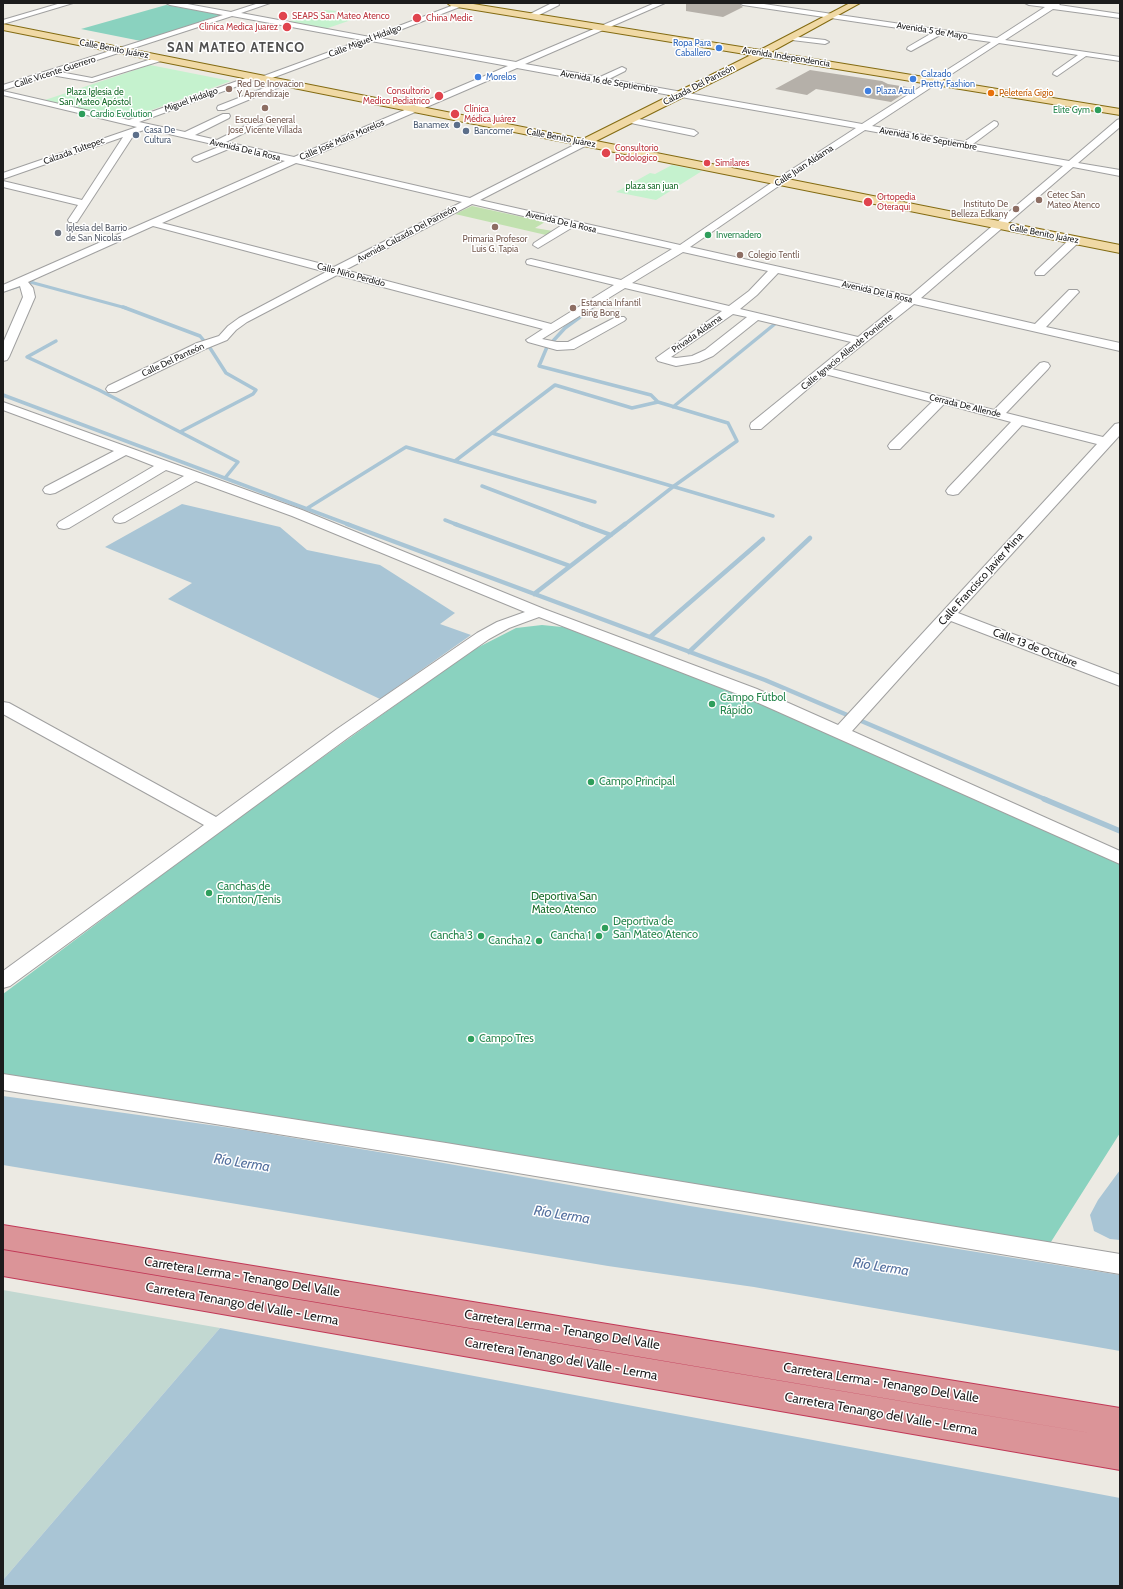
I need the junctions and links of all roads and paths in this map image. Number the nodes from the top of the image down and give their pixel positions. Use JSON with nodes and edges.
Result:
{"nodes":[{"id":1,"x":69,"y":3,"type":"edge"},
{"id":2,"x":170,"y":3,"type":"edge"},
{"id":3,"x":266,"y":3,"type":"edge"},
{"id":4,"x":452,"y":3,"type":"edge"},
{"id":5,"x":661,"y":3,"type":"edge"},
{"id":6,"x":743,"y":3,"type":"edge"},
{"id":7,"x":856,"y":3,"type":"edge"},
{"id":8,"x":1029,"y":3,"type":"edge"},
{"id":9,"x":464,"y":4,"type":"edge"},
{"id":10,"x":555,"y":5,"type":"dead end"},
{"id":11,"x":1054,"y":5,"type":"edge"},
{"id":12,"x":1096,"y":12,"type":"junction"},
{"id":13,"x":232,"y":14,"type":"junction"},
{"id":14,"x":530,"y":16,"type":"junction"},
{"id":15,"x":831,"y":16,"type":"junction"},
{"id":16,"x":1120,"y":16,"type":"edge"},
{"id":17,"x":1085,"y":20,"type":"dead end"},
{"id":18,"x":3,"y":22,"type":"edge"},
{"id":19,"x":3,"y":27,"type":"edge"},
{"id":20,"x":604,"y":28,"type":"junction"},
{"id":21,"x":963,"y":29,"type":"dead end"},
{"id":22,"x":939,"y":32,"type":"junction"},
{"id":23,"x":954,"y":34,"type":"junction"},
{"id":24,"x":792,"y":38,"type":"junction"},
{"id":25,"x":369,"y":40,"type":"junction"},
{"id":26,"x":998,"y":41,"type":"junction"},
{"id":27,"x":825,"y":42,"type":"dead end"},
{"id":28,"x":911,"y":49,"type":"dead end"},
{"id":29,"x":121,"y":50,"type":"junction"},
{"id":30,"x":761,"y":53,"type":"junction"},
{"id":31,"x":1084,"y":54,"type":"junction"},
{"id":32,"x":161,"y":58,"type":"junction"},
{"id":33,"x":1120,"y":59,"type":"edge"},
{"id":34,"x":514,"y":65,"type":"junction"},
{"id":35,"x":622,"y":69,"type":"dead end"},
{"id":36,"x":53,"y":72,"type":"junction"},
{"id":37,"x":1057,"y":74,"type":"dead end"},
{"id":38,"x":259,"y":78,"type":"junction"},
{"id":39,"x":599,"y":81,"type":"junction"},
{"id":40,"x":936,"y":82,"type":"junction"},
{"id":41,"x":285,"y":83,"type":"junction"},
{"id":42,"x":3,"y":88,"type":"edge"},
{"id":43,"x":3,"y":93,"type":"edge"},
{"id":44,"x":680,"y":94,"type":"junction"},
{"id":45,"x":414,"y":109,"type":"junction"},
{"id":46,"x":1120,"y":112,"type":"edge"},
{"id":47,"x":629,"y":120,"type":"junction"},
{"id":48,"x":261,"y":121,"type":"dead end"},
{"id":49,"x":1120,"y":122,"type":"edge"},
{"id":50,"x":994,"y":124,"type":"dead end"},
{"id":51,"x":130,"y":127,"type":"junction"},
{"id":52,"x":863,"y":128,"type":"junction"},
{"id":53,"x":694,"y":133,"type":"dead end"},
{"id":54,"x":185,"y":136,"type":"junction"},
{"id":55,"x":217,"y":143,"type":"junction"},
{"id":56,"x":584,"y":143,"type":"junction"},
{"id":57,"x":228,"y":146,"type":"junction"},
{"id":58,"x":964,"y":146,"type":"junction"},
{"id":59,"x":197,"y":159,"type":"dead end"},
{"id":60,"x":294,"y":161,"type":"junction"},
{"id":61,"x":1071,"y":165,"type":"junction"},
{"id":62,"x":1120,"y":173,"type":"edge"},
{"id":63,"x":3,"y":176,"type":"edge"},
{"id":64,"x":780,"y":181,"type":"junction"},
{"id":65,"x":3,"y":184,"type":"edge"},
{"id":66,"x":471,"y":201,"type":"junction"},
{"id":67,"x":84,"y":203,"type":"junction"},
{"id":68,"x":73,"y":220,"type":"dead end"},
{"id":69,"x":152,"y":223,"type":"junction"},
{"id":70,"x":571,"y":224,"type":"junction"},
{"id":71,"x":1000,"y":225,"type":"junction"},
{"id":72,"x":1075,"y":240,"type":"junction"},
{"id":73,"x":538,"y":245,"type":"dead end"},
{"id":74,"x":682,"y":248,"type":"junction"},
{"id":75,"x":1120,"y":249,"type":"edge"},
{"id":76,"x":530,"y":262,"type":"dead end"},
{"id":77,"x":776,"y":269,"type":"junction"},
{"id":78,"x":336,"y":271,"type":"junction"},
{"id":79,"x":1040,"y":274,"type":"dead end"},
{"id":80,"x":21,"y":280,"type":"junction"},
{"id":81,"x":622,"y":284,"type":"junction"},
{"id":82,"x":3,"y":289,"type":"edge"},
{"id":83,"x":1072,"y":292,"type":"dead end"},
{"id":84,"x":912,"y":300,"type":"junction"},
{"id":85,"x":731,"y":310,"type":"junction"},
{"id":86,"x":756,"y":316,"type":"junction"},
{"id":87,"x":620,"y":319,"type":"dead end"},
{"id":88,"x":709,"y":326,"type":"junction"},
{"id":89,"x":550,"y":327,"type":"junction"},
{"id":90,"x":1038,"y":327,"type":"junction"},
{"id":91,"x":232,"y":328,"type":"joint"},
{"id":92,"x":736,"y":332,"type":"junction"},
{"id":93,"x":860,"y":341,"type":"junction"},
{"id":94,"x":1120,"y":346,"type":"edge"},
{"id":95,"x":3,"y":357,"type":"edge"},
{"id":96,"x":1044,"y":366,"type":"dead end"},
{"id":97,"x":823,"y":370,"type":"junction"},
{"id":98,"x":112,"y":389,"type":"dead end"},
{"id":99,"x":942,"y":400,"type":"junction"},
{"id":100,"x":3,"y":406,"type":"edge"},
{"id":101,"x":997,"y":414,"type":"junction"},
{"id":102,"x":1020,"y":420,"type":"junction"},
{"id":103,"x":756,"y":426,"type":"dead end"},
{"id":104,"x":1120,"y":426,"type":"edge"},
{"id":105,"x":1106,"y":442,"type":"junction"},
{"id":106,"x":895,"y":446,"type":"dead end"},
{"id":107,"x":126,"y":450,"type":"junction"},
{"id":108,"x":165,"y":465,"type":"junction"},
{"id":109,"x":194,"y":476,"type":"junction"},
{"id":110,"x":50,"y":490,"type":"dead end"},
{"id":111,"x":953,"y":491,"type":"dead end"},
{"id":112,"x":120,"y":519,"type":"dead end"},
{"id":113,"x":64,"y":524,"type":"dead end"},
{"id":114,"x":539,"y":612,"type":"junction"},
{"id":115,"x":949,"y":614,"type":"junction"},
{"id":116,"x":1120,"y":681,"type":"edge"},
{"id":117,"x":3,"y":707,"type":"edge"},
{"id":118,"x":850,"y":723,"type":"junction"},
{"id":119,"x":217,"y":825,"type":"junction"},
{"id":120,"x":1120,"y":858,"type":"edge"},
{"id":121,"x":3,"y":981,"type":"edge"},
{"id":122,"x":3,"y":1082,"type":"edge"},
{"id":123,"x":3,"y":1237,"type":"edge"},
{"id":124,"x":3,"y":1263,"type":"edge"},
{"id":125,"x":1120,"y":1264,"type":"edge"},
{"id":126,"x":1120,"y":1423,"type":"edge"},
{"id":127,"x":1120,"y":1454,"type":"edge"}],
"edges":[{"from":1,"to":18,"type":"street"},
{"from":2,"to":13,"type":"street","name":"Avenida 16 de Septiembre"},
{"from":3,"to":13,"type":"street","name":"Calle Vicente Guerrero"},
{"from":4,"to":9,"type":"main road","name":"Avenida Independencia"},
{"from":5,"to":20,"type":"street","name":"Calle José María Morelos"},
{"from":6,"to":15,"type":"street","name":"Avenida 5 de Mayo"},
{"from":7,"to":15,"type":"main road","name":"Calzada Del Panteón"},
{"from":8,"to":11,"type":"street"},
{"from":9,"to":14,"type":"main road","name":"Avenida Independencia"},
{"from":9,"to":25,"type":"street","name":"Calle Miguel Hidalgo"},
{"from":10,"to":14,"type":"street"},
{"from":11,"to":12,"type":"street"},
{"from":11,"to":26,"type":"street","name":"Calle Juan Aldama"},
{"from":12,"to":16,"type":"street"},
{"from":12,"to":17,"type":"street"},
{"from":13,"to":25,"type":"street","name":"Avenida 16 de Septiembre"},
{"from":13,"to":29,"type":"street","name":"Calle Vicente Guerrero"},
{"from":14,"to":20,"type":"main road","name":"Avenida Independencia"},
{"from":15,"to":22,"type":"street","name":"Avenida 5 de Mayo"},
{"from":15,"to":24,"type":"main road","name":"Calzada Del Panteón"},
{"from":19,"to":29,"type":"main road","name":"Calle Benito Juárez"},
{"from":20,"to":30,"type":"main road","name":"Avenida Independencia"},
{"from":20,"to":34,"type":"street","name":"Calle José María Morelos"},
{"from":21,"to":23,"type":"street"},
{"from":22,"to":23,"type":"street","name":"Avenida 5 de Mayo"},
{"from":22,"to":28,"type":"street"},
{"from":23,"to":26,"type":"street","name":"Avenida 5 de Mayo"},
{"from":24,"to":27,"type":"street"},
{"from":24,"to":30,"type":"main road","name":"Calzada Del Panteón"},
{"from":25,"to":34,"type":"street","name":"Avenida 16 de Septiembre"},
{"from":25,"to":38,"type":"street","name":"Calle Miguel Hidalgo"},
{"from":26,"to":31,"type":"street","name":"Avenida 5 de Mayo"},
{"from":26,"to":40,"type":"street","name":"Calle Juan Aldama"},
{"from":29,"to":32,"type":"main road","name":"Calle Benito Juárez"},
{"from":29,"to":36,"type":"street","name":"Calle Vicente Guerrero"},
{"from":30,"to":40,"type":"main road","name":"Avenida Independencia"},
{"from":30,"to":44,"type":"main road","name":"Calzada Del Panteón"},
{"from":31,"to":33,"type":"street","name":"Avenida 5 de Mayo"},
{"from":31,"to":37,"type":"street"},
{"from":32,"to":36,"type":"street"},
{"from":32,"to":38,"type":"main road","name":"Calle Benito Juárez"},
{"from":34,"to":39,"type":"street","name":"Avenida 16 de Septiembre"},
{"from":34,"to":45,"type":"street","name":"Calle José María Morelos"},
{"from":35,"to":39,"type":"street"},
{"from":36,"to":42,"type":"street","name":"Calle Vicente Guerrero"},
{"from":38,"to":41,"type":"main road","name":"Calle Benito Juárez"},
{"from":38,"to":51,"type":"street","name":"Miguel Hidalgo"},
{"from":39,"to":44,"type":"street","name":"Avenida 16 de Septiembre"},
{"from":40,"to":46,"type":"main road","name":"Avenida Independencia"},
{"from":40,"to":52,"type":"street","name":"Calle Juan Aldama"},
{"from":41,"to":45,"type":"main road","name":"Calle Benito Juárez"},
{"from":41,"to":54,"type":"street"},
{"from":43,"to":51,"type":"street","name":"Avenida De la Rosa"},
{"from":44,"to":47,"type":"main road","name":"Calzada Del Panteón"},
{"from":44,"to":52,"type":"street","name":"Avenida 16 de Septiembre"},
{"from":45,"to":56,"type":"main road","name":"Calle Benito Juárez"},
{"from":45,"to":60,"type":"street","name":"Calle José María Morelos"},
{"from":47,"to":53,"type":"street"},
{"from":47,"to":56,"type":"main road","name":"Calzada Del Panteón"},
{"from":48,"to":55,"type":"street"},
{"from":49,"to":61,"type":"street","name":"Calle Ignacio Allende Poniente"},
{"from":50,"to":58,"type":"street"},
{"from":51,"to":54,"type":"street","name":"Avenida De la Rosa"},
{"from":51,"to":63,"type":"street","name":"Calzada Tultepec"},
{"from":51,"to":67,"type":"street"},
{"from":52,"to":58,"type":"street","name":"Avenida 16 de Septiembre"},
{"from":52,"to":64,"type":"street","name":"Calle Juan Aldama"},
{"from":54,"to":55,"type":"street","name":"Avenida De la Rosa"},
{"from":55,"to":57,"type":"street","name":"Avenida De la Rosa"},
{"from":56,"to":64,"type":"main road","name":"Calle Benito Juárez"},
{"from":56,"to":66,"type":"street","name":"Avenida Calzada Del Panteón"},
{"from":57,"to":59,"type":"street"},
{"from":57,"to":60,"type":"street","name":"Avenida De la Rosa"},
{"from":58,"to":61,"type":"street","name":"Avenida 16 de Septiembre"},
{"from":60,"to":66,"type":"street","name":"Avenida De la Rosa"},
{"from":60,"to":69,"type":"street","name":"Calle José María Morelos"},
{"from":61,"to":62,"type":"street","name":"Avenida 16 de Septiembre"},
{"from":61,"to":71,"type":"street","name":"Calle Ignacio Allende Poniente"},
{"from":64,"to":71,"type":"main road","name":"Calle Benito Juárez"},
{"from":64,"to":74,"type":"street","name":"Calle Juan Aldama"},
{"from":65,"to":67,"type":"street"},
{"from":66,"to":70,"type":"street","name":"Avenida De la Rosa"},
{"from":66,"to":78,"type":"street","name":"Avenida Calzada Del Panteón"},
{"from":67,"to":68,"type":"street"},
{"from":69,"to":78,"type":"street","name":"Calle Niño Perdido"},
{"from":69,"to":80,"type":"street","name":"Calle José María Morelos"},
{"from":70,"to":73,"type":"street"},
{"from":70,"to":74,"type":"street","name":"Avenida De la Rosa"},
{"from":71,"to":72,"type":"main road","name":"Calle Benito Juárez"},
{"from":71,"to":84,"type":"street","name":"Calle Ignacio Allende Poniente"},
{"from":72,"to":75,"type":"main road","name":"Calle Benito Juárez"},
{"from":72,"to":79,"type":"street"},
{"from":74,"to":77,"type":"street","name":"Avenida De la Rosa"},
{"from":74,"to":81,"type":"street","name":"Calle Juan Aldama"},
{"from":76,"to":81,"type":"street"},
{"from":77,"to":84,"type":"street","name":"Avenida De la Rosa"},
{"from":77,"to":85,"type":"street","name":"Privada Aldama"},
{"from":78,"to":89,"type":"street","name":"Calle Niño Perdido"},
{"from":78,"to":91,"type":"street","name":"Avenida Calzada Del Panteón"},
{"from":80,"to":82,"type":"street","name":"Calle José María Morelos"},
{"from":80,"to":95,"type":"street"},
{"from":81,"to":85,"type":"street"},
{"from":81,"to":89,"type":"street","name":"Calle Juan Aldama"},
{"from":83,"to":90,"type":"street"},
{"from":84,"to":90,"type":"street","name":"Avenida De la Rosa"},
{"from":84,"to":93,"type":"street","name":"Calle Ignacio Allende Poniente"},
{"from":85,"to":86,"type":"street"},
{"from":85,"to":88,"type":"street","name":"Privada Aldama"},
{"from":86,"to":92,"type":"street"},
{"from":86,"to":93,"type":"street"},
{"from":87,"to":89,"type":"street","name":"Calle Juan Aldama"},
{"from":88,"to":92,"type":"street"},
{"from":88,"to":92,"type":"street","name":"Privada Aldama"},
{"from":90,"to":94,"type":"street","name":"Avenida De la Rosa"},
{"from":91,"to":98,"type":"street","name":"Calle Del Panteón"},
{"from":93,"to":97,"type":"street","name":"Calle Ignacio Allende Poniente"},
{"from":96,"to":101,"type":"street"},
{"from":97,"to":99,"type":"street","name":"Cerrada De Allende"},
{"from":97,"to":103,"type":"street","name":"Calle Ignacio Allende Poniente"},
{"from":99,"to":101,"type":"street","name":"Cerrada De Allende"},
{"from":99,"to":106,"type":"street"},
{"from":100,"to":107,"type":"street"},
{"from":101,"to":102,"type":"street","name":"Cerrada De Allende"},
{"from":102,"to":105,"type":"street","name":"Cerrada De Allende"},
{"from":102,"to":111,"type":"street"},
{"from":104,"to":105,"type":"street","name":"Calle Francisco Javier Mina"},
{"from":105,"to":115,"type":"street","name":"Calle Francisco Javier Mina"},
{"from":107,"to":108,"type":"street"},
{"from":107,"to":110,"type":"street"},
{"from":108,"to":109,"type":"street"},
{"from":108,"to":113,"type":"street"},
{"from":109,"to":112,"type":"street"},
{"from":109,"to":114,"type":"street"},
{"from":114,"to":118,"type":"street"},
{"from":114,"to":119,"type":"street"},
{"from":115,"to":116,"type":"street","name":"Calle 13 de Octubre"},
{"from":115,"to":118,"type":"street","name":"Calle Francisco Javier Mina"},
{"from":117,"to":119,"type":"street"},
{"from":118,"to":120,"type":"street"},
{"from":119,"to":121,"type":"street"},
{"from":122,"to":125,"type":"street"},
{"from":123,"to":126,"type":"highway","name":"Carretera Lerma - Tenango Del Valle"},
{"from":124,"to":127,"type":"highway","name":"Carretera Tenango del Valle - Lerma"}]}
